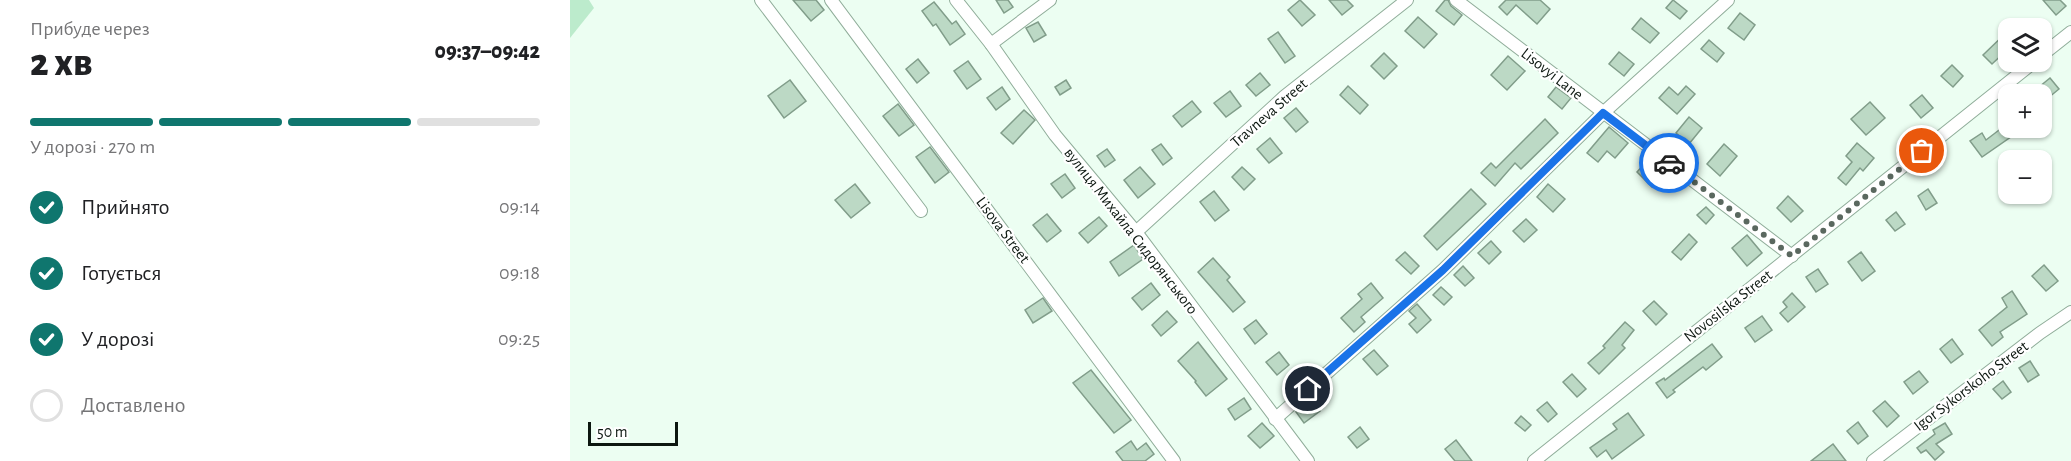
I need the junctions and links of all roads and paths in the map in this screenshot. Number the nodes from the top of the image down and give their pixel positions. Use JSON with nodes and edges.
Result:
{"nodes":[{"id":1,"x":761,"y":0,"type":"edge"},
{"id":2,"x":831,"y":0,"type":"edge"},
{"id":3,"x":956,"y":0,"type":"edge"},
{"id":4,"x":1050,"y":0,"type":"edge"},
{"id":5,"x":1407,"y":0,"type":"edge"},
{"id":6,"x":1456,"y":0,"type":"edge"},
{"id":7,"x":1728,"y":0,"type":"edge"},
{"id":8,"x":2071,"y":32,"type":"edge"},
{"id":9,"x":991,"y":45,"type":"junction"},
{"id":10,"x":2052,"y":47,"type":"edge"},
{"id":11,"x":2022,"y":72,"type":"edge"},
{"id":12,"x":1603,"y":113,"type":"junction"},
{"id":13,"x":921,"y":211,"type":"dead end"},
{"id":14,"x":1136,"y":232,"type":"junction"},
{"id":15,"x":1792,"y":256,"type":"junction"},
{"id":16,"x":2071,"y":312,"type":"edge"},
{"id":17,"x":1275,"y":419,"type":"junction"},
{"id":18,"x":1174,"y":461,"type":"edge"},
{"id":19,"x":1308,"y":461,"type":"edge"},
{"id":20,"x":1534,"y":461,"type":"edge"},
{"id":21,"x":1873,"y":461,"type":"edge"}],
"edges":[{"from":1,"to":13,"type":"street"},
{"from":2,"to":18,"type":"street","name":"Lisova Street"},
{"from":3,"to":9,"type":"street","name":"вулиця Михайла Сидорянського"},
{"from":4,"to":9,"type":"street"},
{"from":5,"to":14,"type":"street","name":"Travneva Street"},
{"from":6,"to":12,"type":"street","name":"Lisovyi Lane"},
{"from":7,"to":12,"type":"street"},
{"from":8,"to":10,"type":"street"},
{"from":9,"to":14,"type":"street","name":"вулиця Михайла Сидорянського"},
{"from":11,"to":15,"type":"street","name":"Novosilska Street"},
{"from":12,"to":15,"type":"street","name":"Lisovyi Lane"},
{"from":12,"to":17,"type":"street"},
{"from":14,"to":17,"type":"street","name":"вулиця Михайла Сидорянського"},
{"from":15,"to":20,"type":"street","name":"Novosilska Street"},
{"from":16,"to":21,"type":"street","name":"Igor Sykorskoho Street"},
{"from":17,"to":19,"type":"street","name":"вулиця Михайла Сидорянського"}]}
